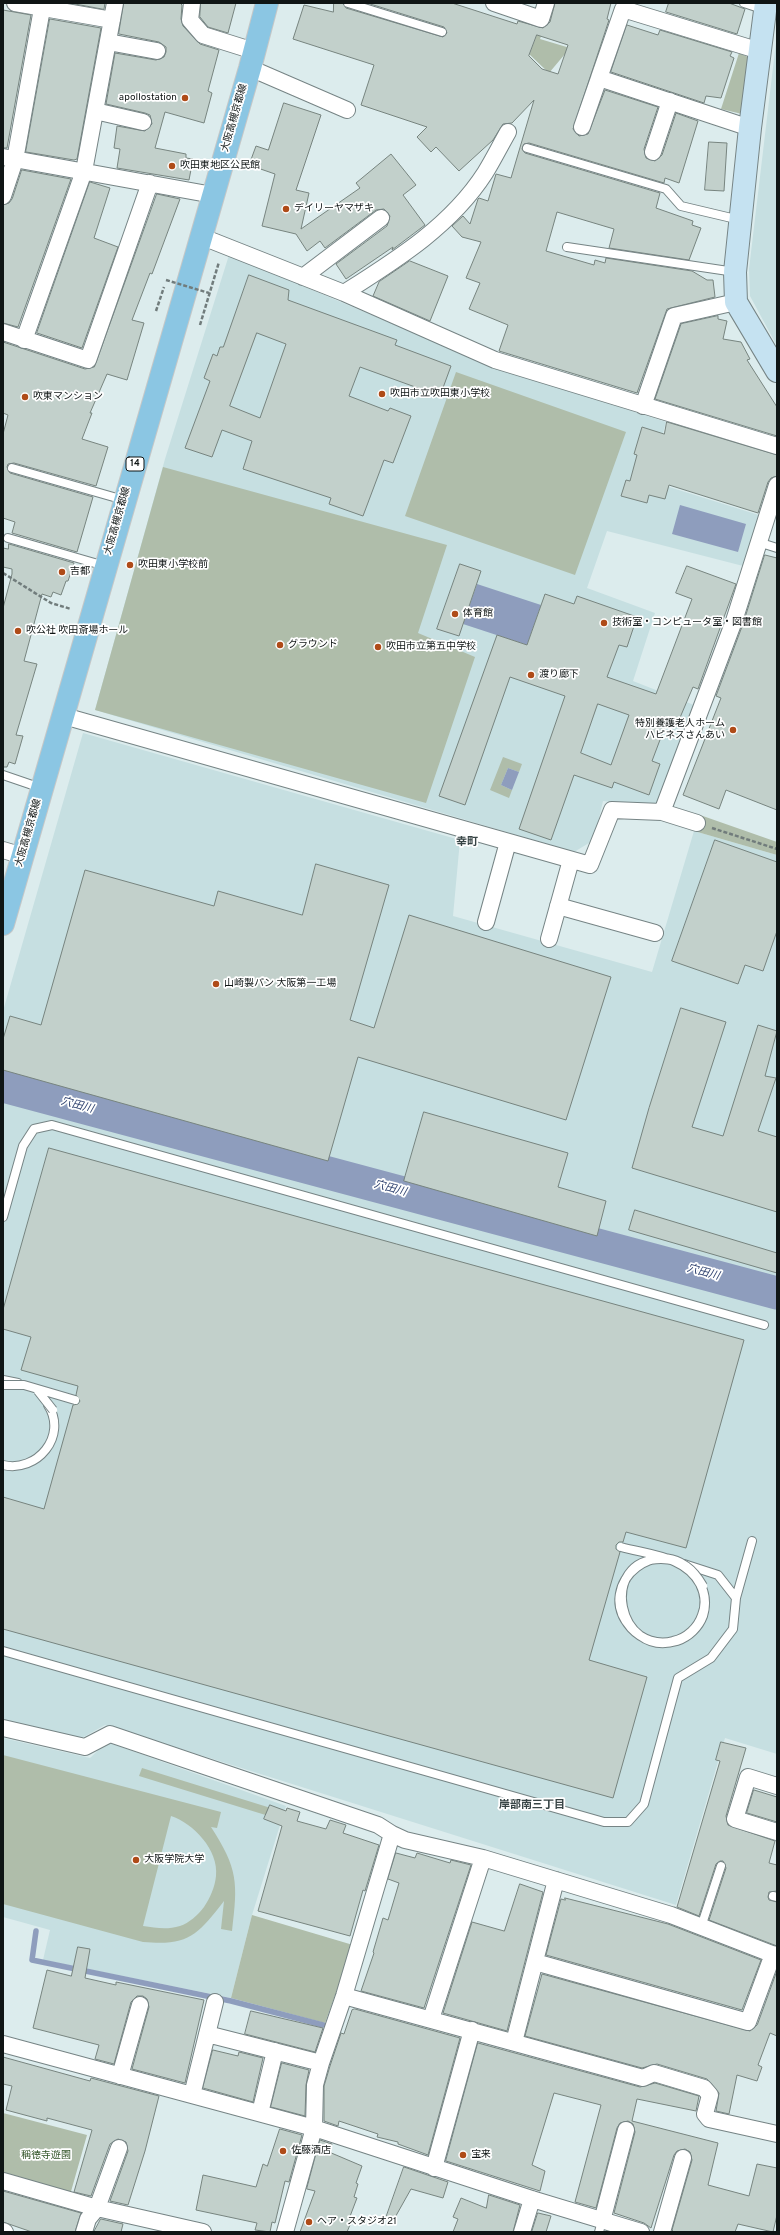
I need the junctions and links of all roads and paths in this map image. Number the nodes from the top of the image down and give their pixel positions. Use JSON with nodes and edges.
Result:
{"nodes":[{"id":1,"x":15,"y":3,"type":"edge"},
{"id":2,"x":115,"y":3,"type":"edge"},
{"id":3,"x":192,"y":3,"type":"edge"},
{"id":4,"x":267,"y":3,"type":"edge"},
{"id":5,"x":348,"y":3,"type":"edge"},
{"id":6,"x":494,"y":3,"type":"edge"},
{"id":7,"x":546,"y":3,"type":"edge"},
{"id":8,"x":744,"y":3,"type":"edge"},
{"id":9,"x":43,"y":5,"type":"edge"},
{"id":10,"x":766,"y":6,"type":"edge"},
{"id":11,"x":112,"y":20,"type":"junction"},
{"id":12,"x":442,"y":32,"type":"dead end"},
{"id":13,"x":108,"y":42,"type":"junction"},
{"id":14,"x":157,"y":51,"type":"dead end"},
{"id":15,"x":760,"y":52,"type":"junction"},
{"id":16,"x":252,"y":60,"type":"junction"},
{"id":17,"x":599,"y":78,"type":"junction"},
{"id":18,"x":670,"y":101,"type":"junction"},
{"id":19,"x":347,"y":110,"type":"dead end"},
{"id":20,"x":95,"y":111,"type":"junction"},
{"id":21,"x":143,"y":122,"type":"dead end"},
{"id":22,"x":582,"y":127,"type":"dead end"},
{"id":23,"x":750,"y":128,"type":"junction"},
{"id":24,"x":508,"y":132,"type":"dead end"},
{"id":25,"x":527,"y":148,"type":"dead end"},
{"id":26,"x":653,"y":152,"type":"dead end"},
{"id":27,"x":9,"y":159,"type":"edge"},
{"id":28,"x":84,"y":171,"type":"junction"},
{"id":29,"x":150,"y":183,"type":"junction"},
{"id":30,"x":213,"y":195,"type":"junction"},
{"id":31,"x":3,"y":196,"type":"edge"},
{"id":32,"x":381,"y":218,"type":"dead end"},
{"id":33,"x":740,"y":220,"type":"junction"},
{"id":34,"x":200,"y":236,"type":"junction"},
{"id":35,"x":567,"y":247,"type":"dead end"},
{"id":36,"x":218,"y":264,"type":"dead end"},
{"id":37,"x":735,"y":272,"type":"junction"},
{"id":38,"x":303,"y":277,"type":"junction"},
{"id":39,"x":344,"y":293,"type":"junction"},
{"id":40,"x":209,"y":294,"type":"junction"},
{"id":41,"x":736,"y":302,"type":"junction"},
{"id":42,"x":156,"y":311,"type":"dead end"},
{"id":43,"x":200,"y":325,"type":"dead end"},
{"id":44,"x":3,"y":332,"type":"edge"},
{"id":45,"x":24,"y":340,"type":"junction"},
{"id":46,"x":777,"y":371,"type":"edge"},
{"id":47,"x":643,"y":406,"type":"junction"},
{"id":48,"x":777,"y":446,"type":"edge"},
{"id":49,"x":12,"y":468,"type":"dead end"},
{"id":50,"x":777,"y":485,"type":"edge"},
{"id":51,"x":124,"y":500,"type":"junction"},
{"id":52,"x":8,"y":538,"type":"dead end"},
{"id":53,"x":758,"y":542,"type":"junction"},
{"id":54,"x":777,"y":548,"type":"edge"},
{"id":55,"x":105,"y":566,"type":"junction"},
{"id":56,"x":3,"y":573,"type":"edge"},
{"id":57,"x":71,"y":609,"type":"dead end"},
{"id":58,"x":64,"y":716,"type":"junction"},
{"id":59,"x":3,"y":775,"type":"edge"},
{"id":60,"x":42,"y":789,"type":"junction"},
{"id":61,"x":662,"y":812,"type":"junction"},
{"id":62,"x":697,"y":823,"type":"joint"},
{"id":63,"x":508,"y":842,"type":"junction"},
{"id":64,"x":777,"y":849,"type":"edge"},
{"id":65,"x":13,"y":853,"type":"edge"},
{"id":66,"x":572,"y":860,"type":"junction"},
{"id":67,"x":558,"y":906,"type":"junction"},
{"id":68,"x":5,"y":912,"type":"edge"},
{"id":69,"x":486,"y":922,"type":"dead end"},
{"id":70,"x":655,"y":933,"type":"dead end"},
{"id":71,"x":549,"y":939,"type":"dead end"},
{"id":72,"x":3,"y":1216,"type":"edge"},
{"id":73,"x":764,"y":1325,"type":"dead end"},
{"id":74,"x":3,"y":1380,"type":"edge"},
{"id":75,"x":3,"y":1384,"type":"edge"},
{"id":76,"x":75,"y":1400,"type":"dead end"},
{"id":77,"x":3,"y":1465,"type":"edge"},
{"id":78,"x":752,"y":1541,"type":"dead end"},
{"id":79,"x":622,"y":1547,"type":"dead end"},
{"id":80,"x":736,"y":1598,"type":"junction"},
{"id":81,"x":3,"y":1651,"type":"edge"},
{"id":82,"x":3,"y":1728,"type":"edge"},
{"id":83,"x":777,"y":1786,"type":"edge"},
{"id":84,"x":777,"y":1832,"type":"edge"},
{"id":85,"x":392,"y":1834,"type":"junction"},
{"id":86,"x":483,"y":1858,"type":"junction"},
{"id":87,"x":721,"y":1866,"type":"dead end"},
{"id":88,"x":556,"y":1880,"type":"junction"},
{"id":89,"x":701,"y":1927,"type":"junction"},
{"id":90,"x":775,"y":1955,"type":"edge"},
{"id":91,"x":535,"y":1962,"type":"junction"},
{"id":92,"x":344,"y":1996,"type":"junction"},
{"id":93,"x":215,"y":2002,"type":"dead end"},
{"id":94,"x":140,"y":2006,"type":"dead end"},
{"id":95,"x":431,"y":2019,"type":"junction"},
{"id":96,"x":472,"y":2030,"type":"junction"},
{"id":97,"x":207,"y":2034,"type":"junction"},
{"id":98,"x":514,"y":2042,"type":"junction"},
{"id":99,"x":3,"y":2044,"type":"edge"},
{"id":100,"x":275,"y":2051,"type":"junction"},
{"id":101,"x":321,"y":2063,"type":"junction"},
{"id":102,"x":120,"y":2076,"type":"junction"},
{"id":103,"x":192,"y":2096,"type":"junction"},
{"id":104,"x":260,"y":2113,"type":"junction"},
{"id":105,"x":314,"y":2128,"type":"junction"},
{"id":106,"x":626,"y":2130,"type":"dead end"},
{"id":107,"x":777,"y":2134,"type":"edge"},
{"id":108,"x":119,"y":2148,"type":"dead end"},
{"id":109,"x":683,"y":2158,"type":"dead end"},
{"id":110,"x":434,"y":2168,"type":"junction"},
{"id":111,"x":3,"y":2181,"type":"edge"},
{"id":112,"x":532,"y":2199,"type":"junction"},
{"id":113,"x":97,"y":2208,"type":"junction"},
{"id":114,"x":600,"y":2227,"type":"edge"},
{"id":115,"x":635,"y":2231,"type":"edge"},
{"id":116,"x":84,"y":2232,"type":"edge"},
{"id":117,"x":204,"y":2232,"type":"edge"},
{"id":118,"x":285,"y":2232,"type":"edge"},
{"id":119,"x":522,"y":2232,"type":"edge"},
{"id":120,"x":662,"y":2232,"type":"edge"}],
"edges":[{"from":1,"to":9,"type":"street"},
{"from":2,"to":11,"type":"street"},
{"from":3,"to":16,"type":"street"},
{"from":4,"to":16,"type":"main road","name":"大阪高槻京都線","number":"14"},
{"from":5,"to":12,"type":"lane"},
{"from":6,"to":7,"type":"street"},
{"from":8,"to":10,"type":"lane"},
{"from":9,"to":11,"type":"street"},
{"from":9,"to":27,"type":"street"},
{"from":10,"to":15,"type":"street"},
{"from":11,"to":13,"type":"street"},
{"from":13,"to":14,"type":"street"},
{"from":13,"to":20,"type":"street"},
{"from":15,"to":17,"type":"street"},
{"from":15,"to":23,"type":"street"},
{"from":16,"to":19,"type":"street"},
{"from":16,"to":30,"type":"main road","name":"大阪高槻京都線","number":"14"},
{"from":17,"to":18,"type":"street"},
{"from":17,"to":22,"type":"street"},
{"from":18,"to":23,"type":"street"},
{"from":18,"to":26,"type":"street"},
{"from":20,"to":21,"type":"street"},
{"from":20,"to":28,"type":"street"},
{"from":23,"to":33,"type":"street"},
{"from":24,"to":39,"type":"street"},
{"from":25,"to":33,"type":"lane"},
{"from":27,"to":28,"type":"street"},
{"from":27,"to":31,"type":"street"},
{"from":28,"to":29,"type":"street"},
{"from":28,"to":45,"type":"street"},
{"from":29,"to":30,"type":"street"},
{"from":29,"to":45,"type":"street"},
{"from":30,"to":34,"type":"main road","name":"大阪高槻京都線","number":"14"},
{"from":32,"to":38,"type":"street"},
{"from":33,"to":37,"type":"street"},
{"from":34,"to":38,"type":"street"},
{"from":34,"to":51,"type":"main road","name":"大阪高槻京都線","number":"14"},
{"from":35,"to":37,"type":"lane"},
{"from":36,"to":40,"type":"path"},
{"from":37,"to":41,"type":"street"},
{"from":38,"to":39,"type":"street"},
{"from":39,"to":47,"type":"street"},
{"from":40,"to":42,"type":"path","bridge":true},
{"from":40,"to":43,"type":"path"},
{"from":41,"to":46,"type":"street"},
{"from":41,"to":47,"type":"street"},
{"from":44,"to":45,"type":"street"},
{"from":47,"to":48,"type":"street"},
{"from":49,"to":51,"type":"lane"},
{"from":50,"to":53,"type":"street"},
{"from":51,"to":55,"type":"main road","name":"大阪高槻京都線","number":"14"},
{"from":52,"to":55,"type":"lane"},
{"from":53,"to":54,"type":"lane"},
{"from":53,"to":61,"type":"street"},
{"from":55,"to":58,"type":"main road","name":"大阪高槻京都線","number":"14"},
{"from":56,"to":57,"type":"path"},
{"from":58,"to":60,"type":"main road","name":"大阪高槻京都線","number":"14"},
{"from":58,"to":63,"type":"street"},
{"from":59,"to":60,"type":"lane"},
{"from":60,"to":65,"type":"main road","name":"大阪高槻京都線","number":"14"},
{"from":61,"to":62,"type":"street"},
{"from":61,"to":66,"type":"street"},
{"from":62,"to":64,"type":"path"},
{"from":63,"to":66,"type":"street"},
{"from":63,"to":69,"type":"street"},
{"from":65,"to":68,"type":"main road","name":"大阪高槻京都線","number":"14"},
{"from":66,"to":67,"type":"street"},
{"from":67,"to":70,"type":"street"},
{"from":67,"to":71,"type":"street"},
{"from":72,"to":73,"type":"lane"},
{"from":74,"to":77,"type":"lane","bridge":true},
{"from":75,"to":76,"type":"lane","bridge":true},
{"from":75,"to":77,"type":"lane","bridge":true},
{"from":78,"to":80,"type":"lane"},
{"from":79,"to":80,"type":"lane","bridge":true},
{"from":80,"to":81,"type":"lane"},
{"from":82,"to":85,"type":"street"},
{"from":83,"to":84,"type":"street"},
{"from":85,"to":86,"type":"street"},
{"from":85,"to":92,"type":"street"},
{"from":86,"to":88,"type":"street"},
{"from":86,"to":95,"type":"street"},
{"from":87,"to":89,"type":"lane"},
{"from":88,"to":89,"type":"street"},
{"from":88,"to":91,"type":"street"},
{"from":89,"to":90,"type":"street"},
{"from":90,"to":91,"type":"street"},
{"from":91,"to":98,"type":"street"},
{"from":92,"to":95,"type":"street"},
{"from":92,"to":101,"type":"street"},
{"from":93,"to":97,"type":"street"},
{"from":94,"to":102,"type":"street"},
{"from":95,"to":96,"type":"street"},
{"from":96,"to":98,"type":"street"},
{"from":96,"to":110,"type":"street"},
{"from":97,"to":100,"type":"street"},
{"from":97,"to":103,"type":"street"},
{"from":98,"to":107,"type":"street"},
{"from":99,"to":102,"type":"street"},
{"from":100,"to":101,"type":"street"},
{"from":100,"to":104,"type":"street"},
{"from":101,"to":105,"type":"street"},
{"from":102,"to":103,"type":"street"},
{"from":103,"to":104,"type":"street"},
{"from":104,"to":105,"type":"street"},
{"from":105,"to":110,"type":"street"},
{"from":105,"to":118,"type":"street"},
{"from":106,"to":114,"type":"street"},
{"from":108,"to":113,"type":"street"},
{"from":109,"to":120,"type":"street"},
{"from":110,"to":112,"type":"street"},
{"from":111,"to":113,"type":"street"},
{"from":112,"to":114,"type":"street"},
{"from":112,"to":119,"type":"street"},
{"from":113,"to":116,"type":"street"},
{"from":113,"to":117,"type":"street"},
{"from":114,"to":115,"type":"street"}]}
